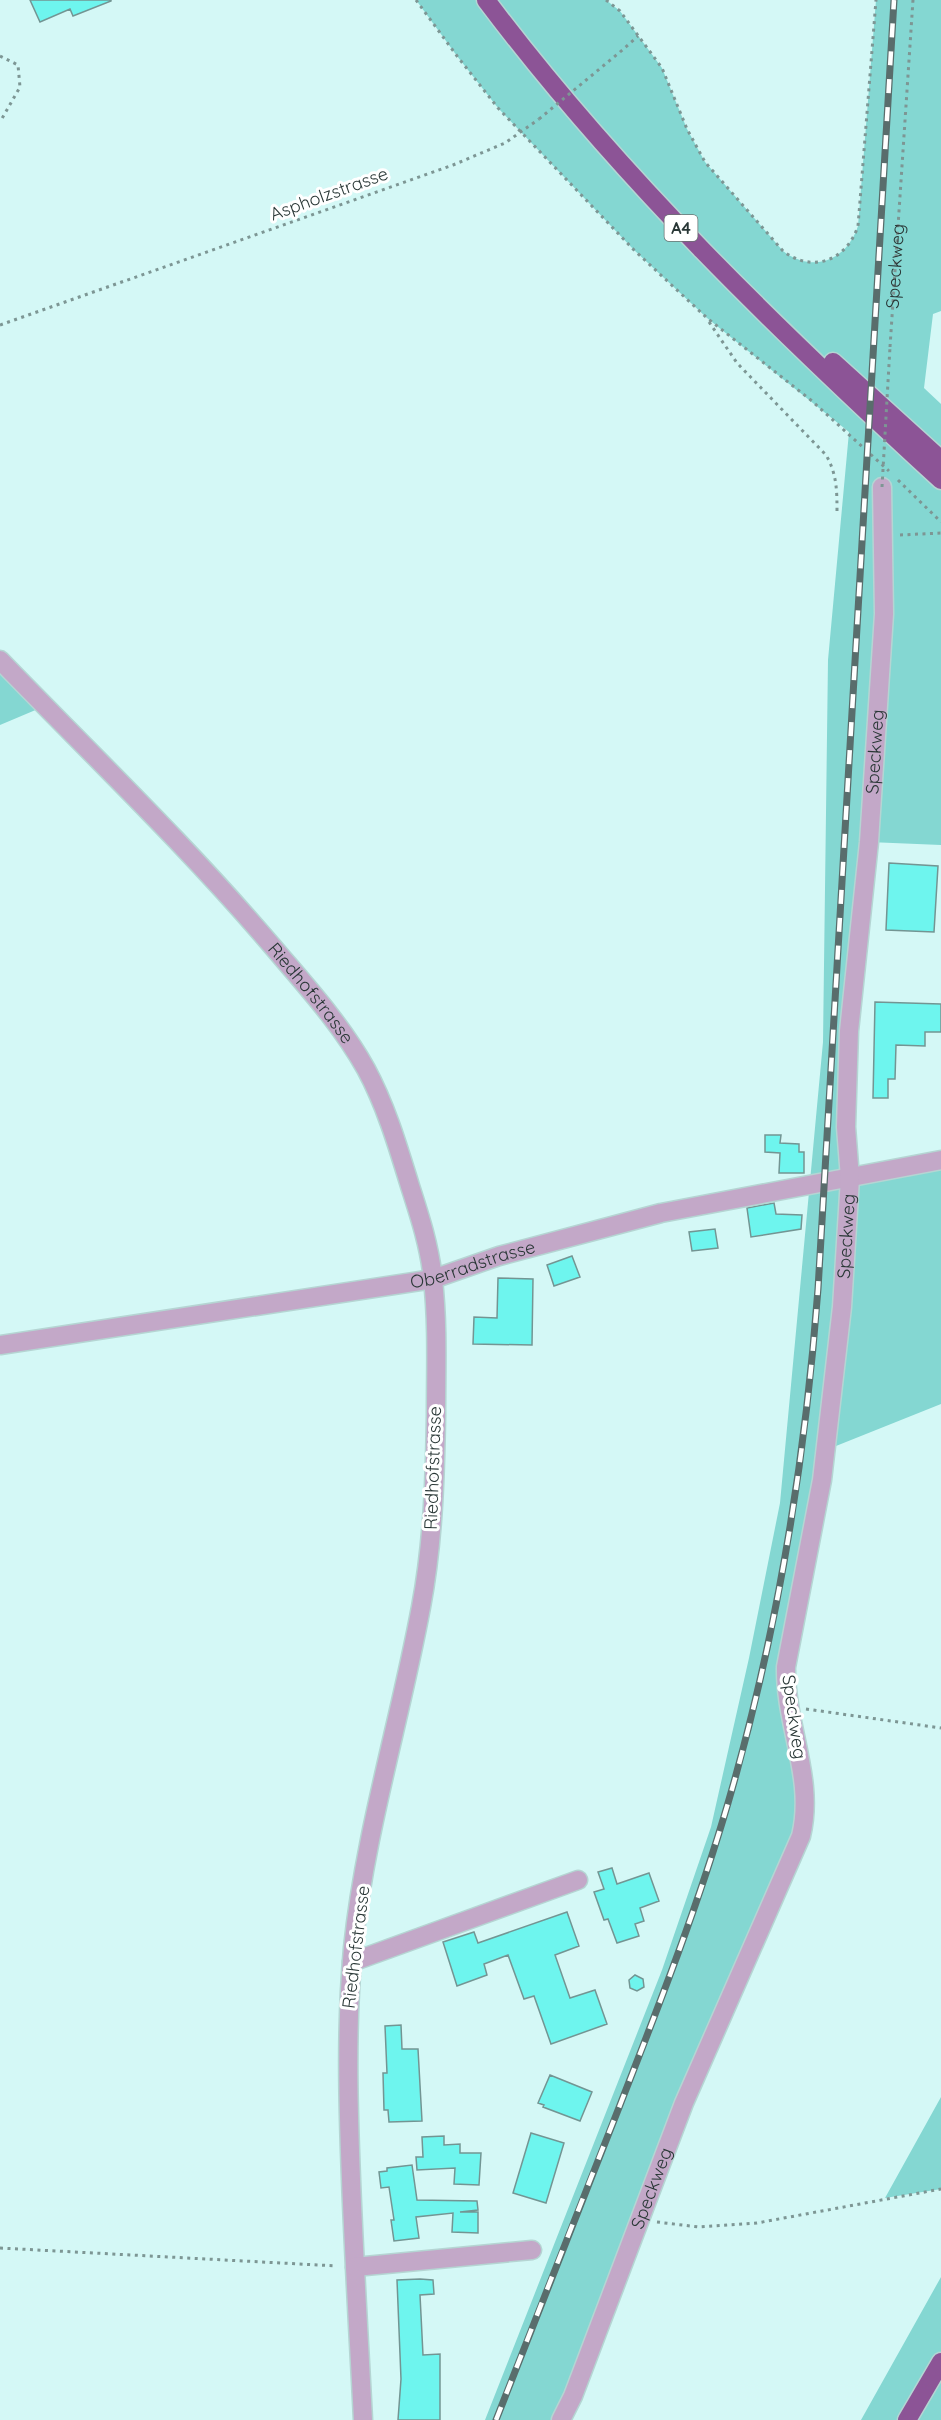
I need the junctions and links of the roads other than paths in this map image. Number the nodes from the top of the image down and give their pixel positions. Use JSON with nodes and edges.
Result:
{"nodes":[{"id":1,"x":486,"y":0,"type":"edge"},
{"id":2,"x":498,"y":0,"type":"edge"},
{"id":3,"x":941,"y":460,"type":"edge"},
{"id":4,"x":889,"y":479,"type":"road end"},
{"id":5,"x":941,"y":480,"type":"edge"},
{"id":6,"x":0,"y":660,"type":"edge"},
{"id":7,"x":941,"y":1161,"type":"edge"},
{"id":8,"x":850,"y":1178,"type":"junction"},
{"id":9,"x":433,"y":1279,"type":"junction"},
{"id":10,"x":0,"y":1345,"type":"edge"},
{"id":11,"x":578,"y":1880,"type":"dead end"},
{"id":12,"x":352,"y":1962,"type":"junction"},
{"id":13,"x":532,"y":2250,"type":"dead end"},
{"id":14,"x":355,"y":2267,"type":"junction"},
{"id":15,"x":941,"y":2362,"type":"edge"},
{"id":16,"x":363,"y":2420,"type":"edge"},
{"id":17,"x":561,"y":2420,"type":"edge"},
{"id":18,"x":907,"y":2420,"type":"edge"}],
"edges":[{"from":1,"to":5,"type":"highway","number":"A4"},
{"from":2,"to":3,"type":"highway","number":"A4"},
{"from":4,"to":8,"type":"street","name":"Speckweg"},
{"from":6,"to":9,"type":"street","name":"Riedhofstrasse"},
{"from":7,"to":8,"type":"street","name":"Oberradstrasse"},
{"from":8,"to":9,"type":"street","name":"Oberradstrasse"},
{"from":8,"to":17,"type":"street","name":"Speckweg"},
{"from":9,"to":10,"type":"street","name":"Oberradstrasse"},
{"from":9,"to":12,"type":"street","name":"Riedhofstrasse"},
{"from":11,"to":12,"type":"street"},
{"from":12,"to":14,"type":"street","name":"Riedhofstrasse"},
{"from":13,"to":14,"type":"street"},
{"from":14,"to":16,"type":"street","name":"Riedhofstrasse"},
{"from":15,"to":18,"type":"highway"}]}
